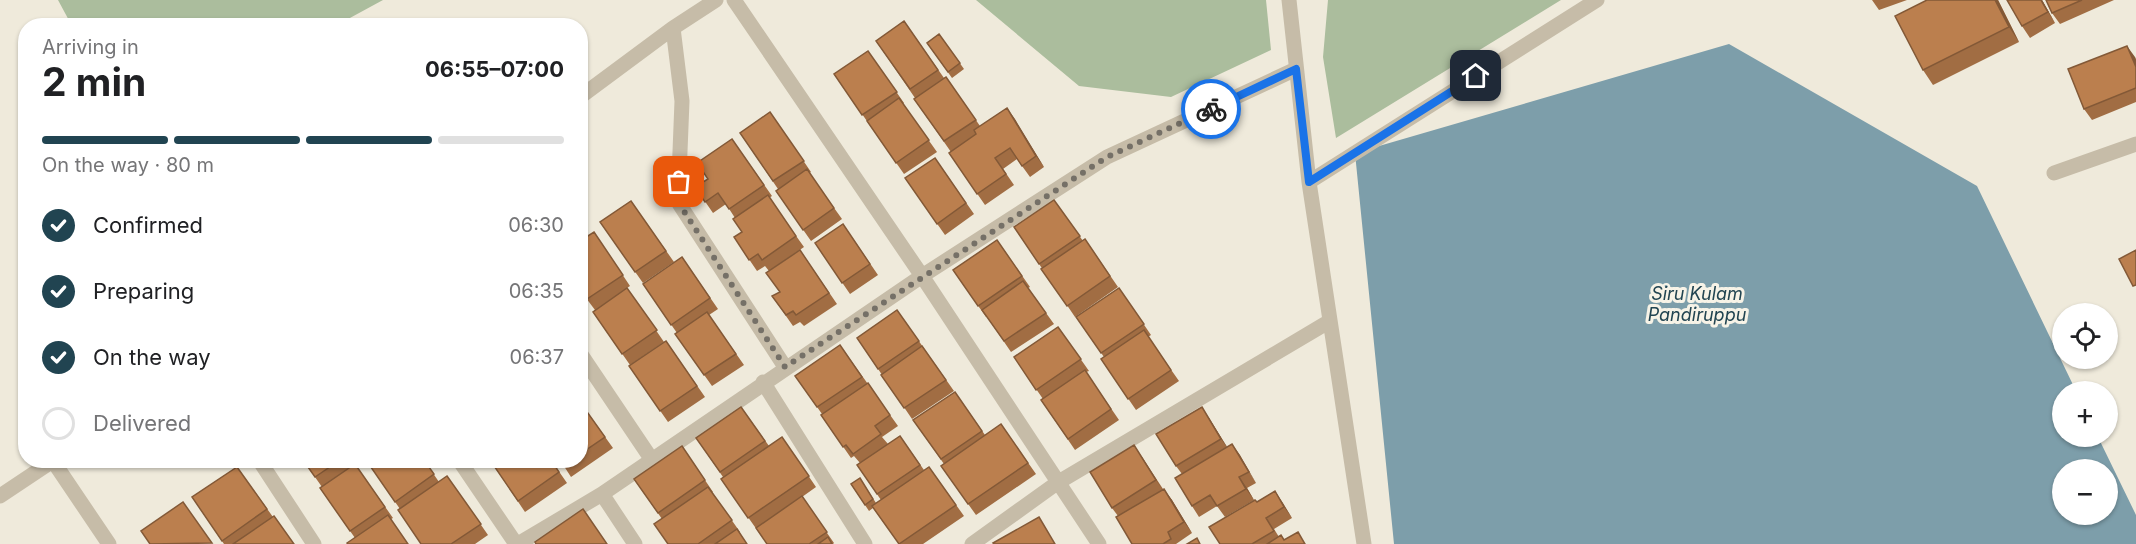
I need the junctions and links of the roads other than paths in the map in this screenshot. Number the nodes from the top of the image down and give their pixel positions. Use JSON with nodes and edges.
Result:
{"nodes":[{"id":1,"x":716,"y":0,"type":"edge"},
{"id":2,"x":734,"y":0,"type":"edge"},
{"id":3,"x":1289,"y":0,"type":"edge"},
{"id":4,"x":1597,"y":0,"type":"edge"},
{"id":5,"x":673,"y":28,"type":"junction"},
{"id":6,"x":1296,"y":69,"type":"junction"},
{"id":7,"x":588,"y":91,"type":"edge"},
{"id":8,"x":2136,"y":144,"type":"edge"},
{"id":9,"x":2054,"y":173,"type":"dead end"},
{"id":10,"x":1309,"y":182,"type":"junction"},
{"id":11,"x":922,"y":276,"type":"junction"},
{"id":12,"x":1330,"y":321,"type":"junction"},
{"id":13,"x":588,"y":365,"type":"edge"},
{"id":14,"x":785,"y":367,"type":"junction"},
{"id":15,"x":763,"y":382,"type":"junction"},
{"id":16,"x":652,"y":460,"type":"junction"},
{"id":17,"x":42,"y":468,"type":"edge"},
{"id":18,"x":58,"y":468,"type":"edge"},
{"id":19,"x":264,"y":468,"type":"edge"},
{"id":20,"x":465,"y":468,"type":"edge"},
{"id":21,"x":1057,"y":483,"type":"junction"},
{"id":22,"x":602,"y":494,"type":"junction"},
{"id":23,"x":0,"y":496,"type":"edge"},
{"id":24,"x":109,"y":544,"type":"edge"},
{"id":25,"x":314,"y":544,"type":"edge"},
{"id":26,"x":517,"y":544,"type":"edge"},
{"id":27,"x":635,"y":544,"type":"edge"},
{"id":28,"x":865,"y":544,"type":"edge"},
{"id":29,"x":972,"y":544,"type":"edge"},
{"id":30,"x":1099,"y":544,"type":"edge"},
{"id":31,"x":1364,"y":544,"type":"edge"}],
"edges":[{"from":1,"to":5,"type":"street"},
{"from":2,"to":11,"type":"street"},
{"from":3,"to":6,"type":"street"},
{"from":4,"to":10,"type":"street"},
{"from":5,"to":7,"type":"street"},
{"from":5,"to":14,"type":"street"},
{"from":6,"to":10,"type":"street"},
{"from":6,"to":11,"type":"street"},
{"from":8,"to":9,"type":"street"},
{"from":10,"to":12,"type":"street"},
{"from":11,"to":14,"type":"street"},
{"from":11,"to":21,"type":"street"},
{"from":12,"to":21,"type":"street"},
{"from":12,"to":31,"type":"street"},
{"from":13,"to":16,"type":"street"},
{"from":14,"to":15,"type":"street"},
{"from":15,"to":16,"type":"street"},
{"from":15,"to":28,"type":"street"},
{"from":16,"to":22,"type":"street"},
{"from":17,"to":23,"type":"street"},
{"from":18,"to":24,"type":"street"},
{"from":19,"to":25,"type":"street"},
{"from":20,"to":26,"type":"street"},
{"from":21,"to":29,"type":"street"},
{"from":21,"to":30,"type":"street"},
{"from":22,"to":26,"type":"street"},
{"from":22,"to":27,"type":"street"}]}
